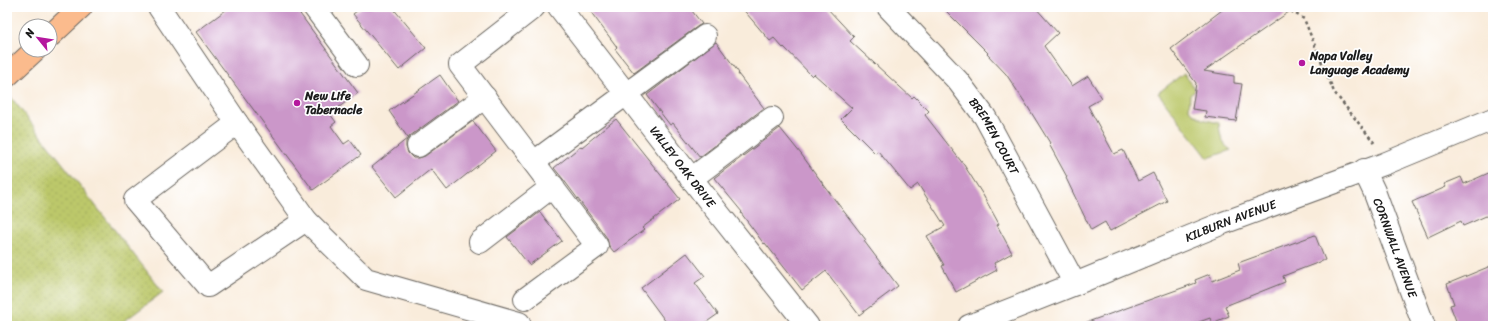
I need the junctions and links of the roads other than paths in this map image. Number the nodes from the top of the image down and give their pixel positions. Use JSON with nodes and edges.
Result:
{"nodes":[{"id":1,"x":81,"y":7,"type":"edge"},
{"id":2,"x":160,"y":7,"type":"edge"},
{"id":3,"x":314,"y":7,"type":"edge"},
{"id":4,"x":534,"y":7,"type":"edge"},
{"id":5,"x":888,"y":7,"type":"edge"},
{"id":6,"x":565,"y":9,"type":"edge"},
{"id":7,"x":58,"y":29,"type":"edge"},
{"id":8,"x":705,"y":36,"type":"dead end"},
{"id":9,"x":26,"y":58,"type":"edge"},
{"id":10,"x":357,"y":65,"type":"dead end"},
{"id":11,"x":7,"y":76,"type":"edge"},
{"id":12,"x":626,"y":95,"type":"junction"},
{"id":13,"x":485,"y":97,"type":"junction"},
{"id":14,"x":772,"y":118,"type":"dead end"},
{"id":15,"x":1493,"y":119,"type":"edge"},
{"id":16,"x":237,"y":123,"type":"junction"},
{"id":17,"x":418,"y":146,"type":"dead end"},
{"id":18,"x":534,"y":162,"type":"junction"},
{"id":19,"x":1364,"y":170,"type":"junction"},
{"id":20,"x":692,"y":179,"type":"junction"},
{"id":21,"x":553,"y":186,"type":"junction"},
{"id":22,"x":306,"y":220,"type":"junction"},
{"id":23,"x":480,"y":242,"type":"dead end"},
{"id":24,"x":1075,"y":284,"type":"junction"},
{"id":25,"x":525,"y":299,"type":"dead end"},
{"id":26,"x":520,"y":326,"type":"edge"},
{"id":27,"x":808,"y":326,"type":"edge"},
{"id":28,"x":969,"y":326,"type":"edge"},
{"id":29,"x":1424,"y":326,"type":"edge"}],
"edges":[{"from":1,"to":7,"type":"main road"},
{"from":2,"to":16,"type":"street"},
{"from":3,"to":10,"type":"street"},
{"from":4,"to":13,"type":"street"},
{"from":5,"to":24,"type":"street","name":"BREMEN COURT"},
{"from":6,"to":12,"type":"street","name":"VALLEY OAK DRIVE"},
{"from":8,"to":12,"type":"street"},
{"from":9,"to":11,"type":"main road"},
{"from":12,"to":18,"type":"street"},
{"from":12,"to":20,"type":"street","name":"VALLEY OAK DRIVE"},
{"from":13,"to":17,"type":"street"},
{"from":13,"to":18,"type":"street"},
{"from":14,"to":20,"type":"street"},
{"from":15,"to":19,"type":"street","name":"KILBURN AVENUE"},
{"from":16,"to":22,"type":"street"},
{"from":16,"to":22,"type":"street"},
{"from":18,"to":21,"type":"street"},
{"from":19,"to":24,"type":"street","name":"KILBURN AVENUE"},
{"from":19,"to":29,"type":"street","name":"CORNWALL AVENUE"},
{"from":20,"to":27,"type":"street","name":"VALLEY OAK DRIVE"},
{"from":21,"to":23,"type":"street"},
{"from":21,"to":25,"type":"street"},
{"from":22,"to":26,"type":"street"},
{"from":24,"to":28,"type":"street","name":"KILBURN AVENUE"}]}
